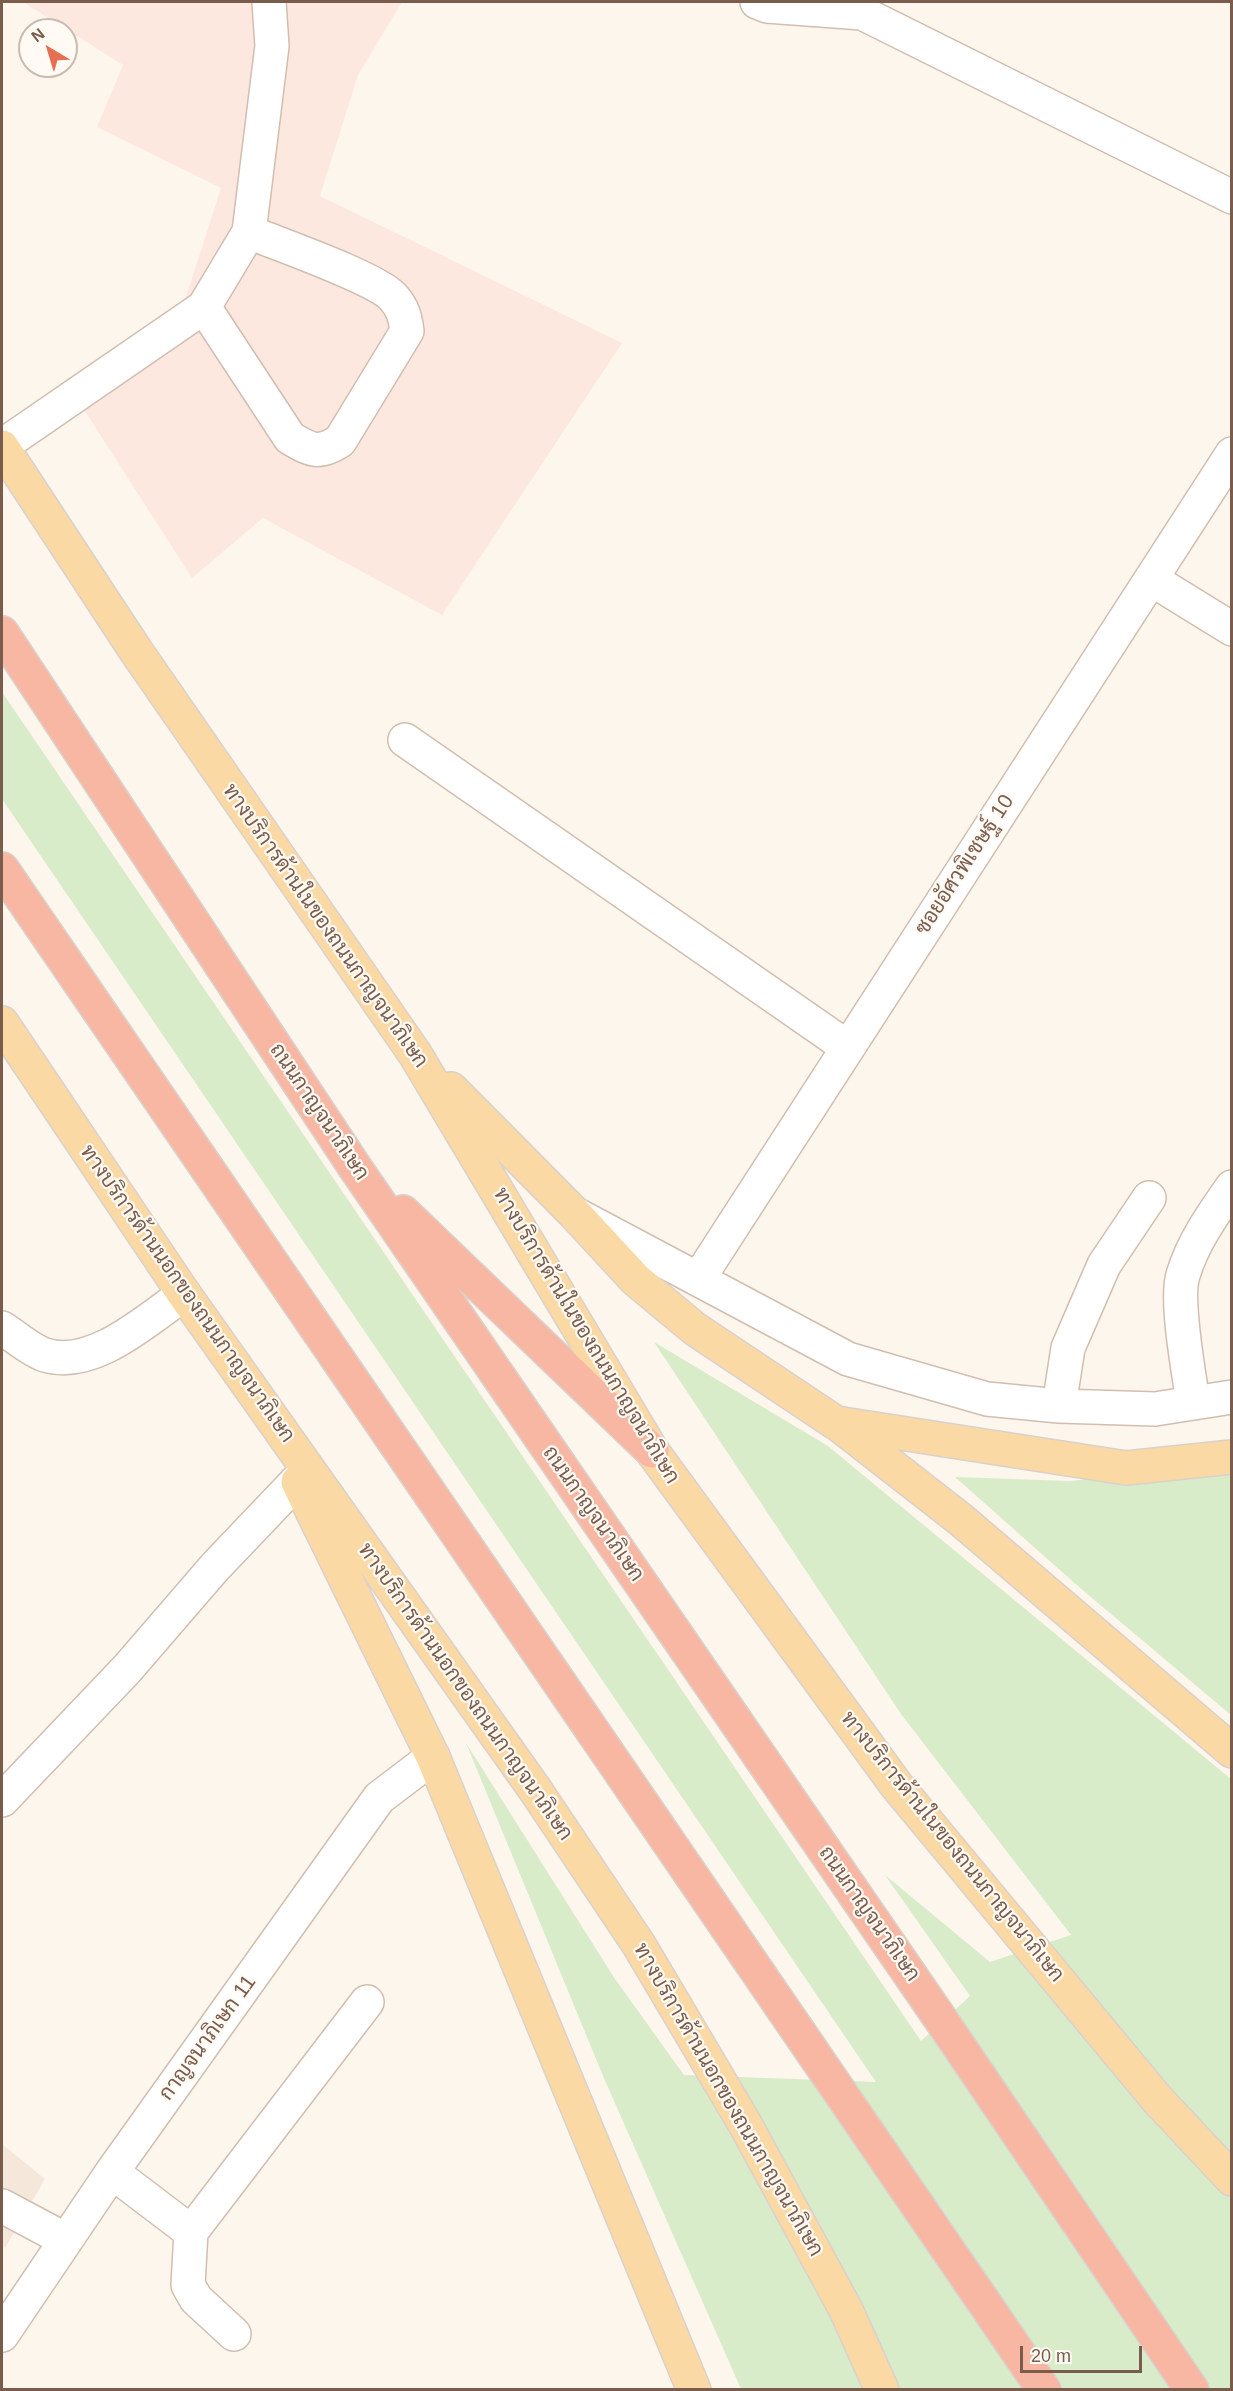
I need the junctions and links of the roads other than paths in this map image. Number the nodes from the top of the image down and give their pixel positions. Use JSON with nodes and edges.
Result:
{"nodes":[{"id":1,"x":269,"y":2,"type":"edge"},
{"id":2,"x":757,"y":2,"type":"edge"},
{"id":3,"x":1232,"y":197,"type":"edge"},
{"id":4,"x":249,"y":231,"type":"junction"},
{"id":5,"x":204,"y":307,"type":"junction"},
{"id":6,"x":2,"y":447,"type":"edge"},
{"id":7,"x":1232,"y":454,"type":"edge"},
{"id":8,"x":1151,"y":579,"type":"junction"},
{"id":9,"x":1232,"y":629,"type":"edge"},
{"id":10,"x":2,"y":633,"type":"edge"},
{"id":11,"x":405,"y":740,"type":"dead end"},
{"id":12,"x":2,"y":869,"type":"edge"},
{"id":13,"x":2,"y":1023,"type":"edge"},
{"id":14,"x":847,"y":1047,"type":"junction"},
{"id":15,"x":416,"y":1054,"type":"junction"},
{"id":16,"x":354,"y":1166,"type":"junction"},
{"id":17,"x":1232,"y":1187,"type":"edge"},
{"id":18,"x":1149,"y":1198,"type":"dead end"},
{"id":19,"x":575,"y":1214,"type":"junction"},
{"id":20,"x":699,"y":1278,"type":"junction"},
{"id":21,"x":184,"y":1294,"type":"junction"},
{"id":22,"x":2,"y":1328,"type":"edge"},
{"id":23,"x":1232,"y":1397,"type":"edge"},
{"id":24,"x":259,"y":1399,"type":"junction"},
{"id":25,"x":1193,"y":1402,"type":"junction"},
{"id":26,"x":1059,"y":1406,"type":"junction"},
{"id":27,"x":836,"y":1423,"type":"junction"},
{"id":28,"x":652,"y":1450,"type":"junction"},
{"id":29,"x":1232,"y":1457,"type":"edge"},
{"id":30,"x":297,"y":1480,"type":"junction"},
{"id":31,"x":1232,"y":1751,"type":"edge"},
{"id":32,"x":433,"y":1757,"type":"junction"},
{"id":33,"x":2,"y":1800,"type":"edge"},
{"id":34,"x":367,"y":2002,"type":"dead end"},
{"id":35,"x":112,"y":2172,"type":"junction"},
{"id":36,"x":1232,"y":2179,"type":"edge"},
{"id":37,"x":2,"y":2206,"type":"edge"},
{"id":38,"x":191,"y":2232,"type":"junction"},
{"id":39,"x":66,"y":2240,"type":"junction"},
{"id":40,"x":234,"y":2334,"type":"dead end"},
{"id":41,"x":2,"y":2335,"type":"edge"},
{"id":42,"x":694,"y":2390,"type":"edge"},
{"id":43,"x":882,"y":2390,"type":"edge"},
{"id":44,"x":1044,"y":2390,"type":"edge"},
{"id":45,"x":1192,"y":2390,"type":"edge"}],
"edges":[{"from":1,"to":4,"type":"street"},
{"from":2,"to":3,"type":"street"},
{"from":4,"to":5,"type":"street"},
{"from":4,"to":5,"type":"street"},
{"from":5,"to":6,"type":"street"},
{"from":6,"to":15,"type":"main road","name":"ทางบริการด้านในของถนนกาญจนาภิเษก"},
{"from":7,"to":8,"type":"street","name":"ซอยอัศวพิเชษฐ์ 10"},
{"from":8,"to":9,"type":"street"},
{"from":8,"to":14,"type":"street","name":"ซอยอัศวพิเชษฐ์ 10"},
{"from":10,"to":16,"type":"highway","name":"ถนนกาญจนาภิเษก"},
{"from":11,"to":14,"type":"street"},
{"from":12,"to":44,"type":"highway"},
{"from":13,"to":21,"type":"main road","name":"ทางบริการด้านนอกของถนนกาญจนาภิเษก"},
{"from":14,"to":20,"type":"street","name":"ซอยอัศวพิเชษฐ์ 10"},
{"from":15,"to":19,"type":"main road"},
{"from":15,"to":28,"type":"main road","name":"ทางบริการด้านในของถนนกาญจนาภิเษก"},
{"from":16,"to":28,"type":"highway"},
{"from":16,"to":45,"type":"highway","name":"ถนนกาญจนาภิเษก"},
{"from":17,"to":25,"type":"street"},
{"from":18,"to":26,"type":"street"},
{"from":19,"to":20,"type":"street"},
{"from":19,"to":27,"type":"main road"},
{"from":20,"to":26,"type":"street"},
{"from":21,"to":22,"type":"street"},
{"from":21,"to":24,"type":"main road","name":"ทางบริการด้านนอกของถนนกาญจนาภิเษก"},
{"from":23,"to":25,"type":"street"},
{"from":24,"to":30,"type":"main road"},
{"from":24,"to":43,"type":"main road","name":"ทางบริการด้านนอกของถนนกาญจนาภิเษก"},
{"from":25,"to":26,"type":"street"},
{"from":27,"to":29,"type":"main road"},
{"from":27,"to":31,"type":"main road"},
{"from":28,"to":36,"type":"main road","name":"ทางบริการด้านในของถนนกาญจนาภิเษก"},
{"from":30,"to":32,"type":"main road"},
{"from":30,"to":33,"type":"street"},
{"from":32,"to":35,"type":"street","name":"กาญจนาภิเษก 11"},
{"from":32,"to":42,"type":"main road"},
{"from":34,"to":38,"type":"street"},
{"from":35,"to":38,"type":"street"},
{"from":35,"to":39,"type":"street","name":"กาญจนาภิเษก 11"},
{"from":37,"to":39,"type":"street"},
{"from":38,"to":40,"type":"street"},
{"from":39,"to":41,"type":"street","name":"กาญจนาภิเษก 11"}]}
